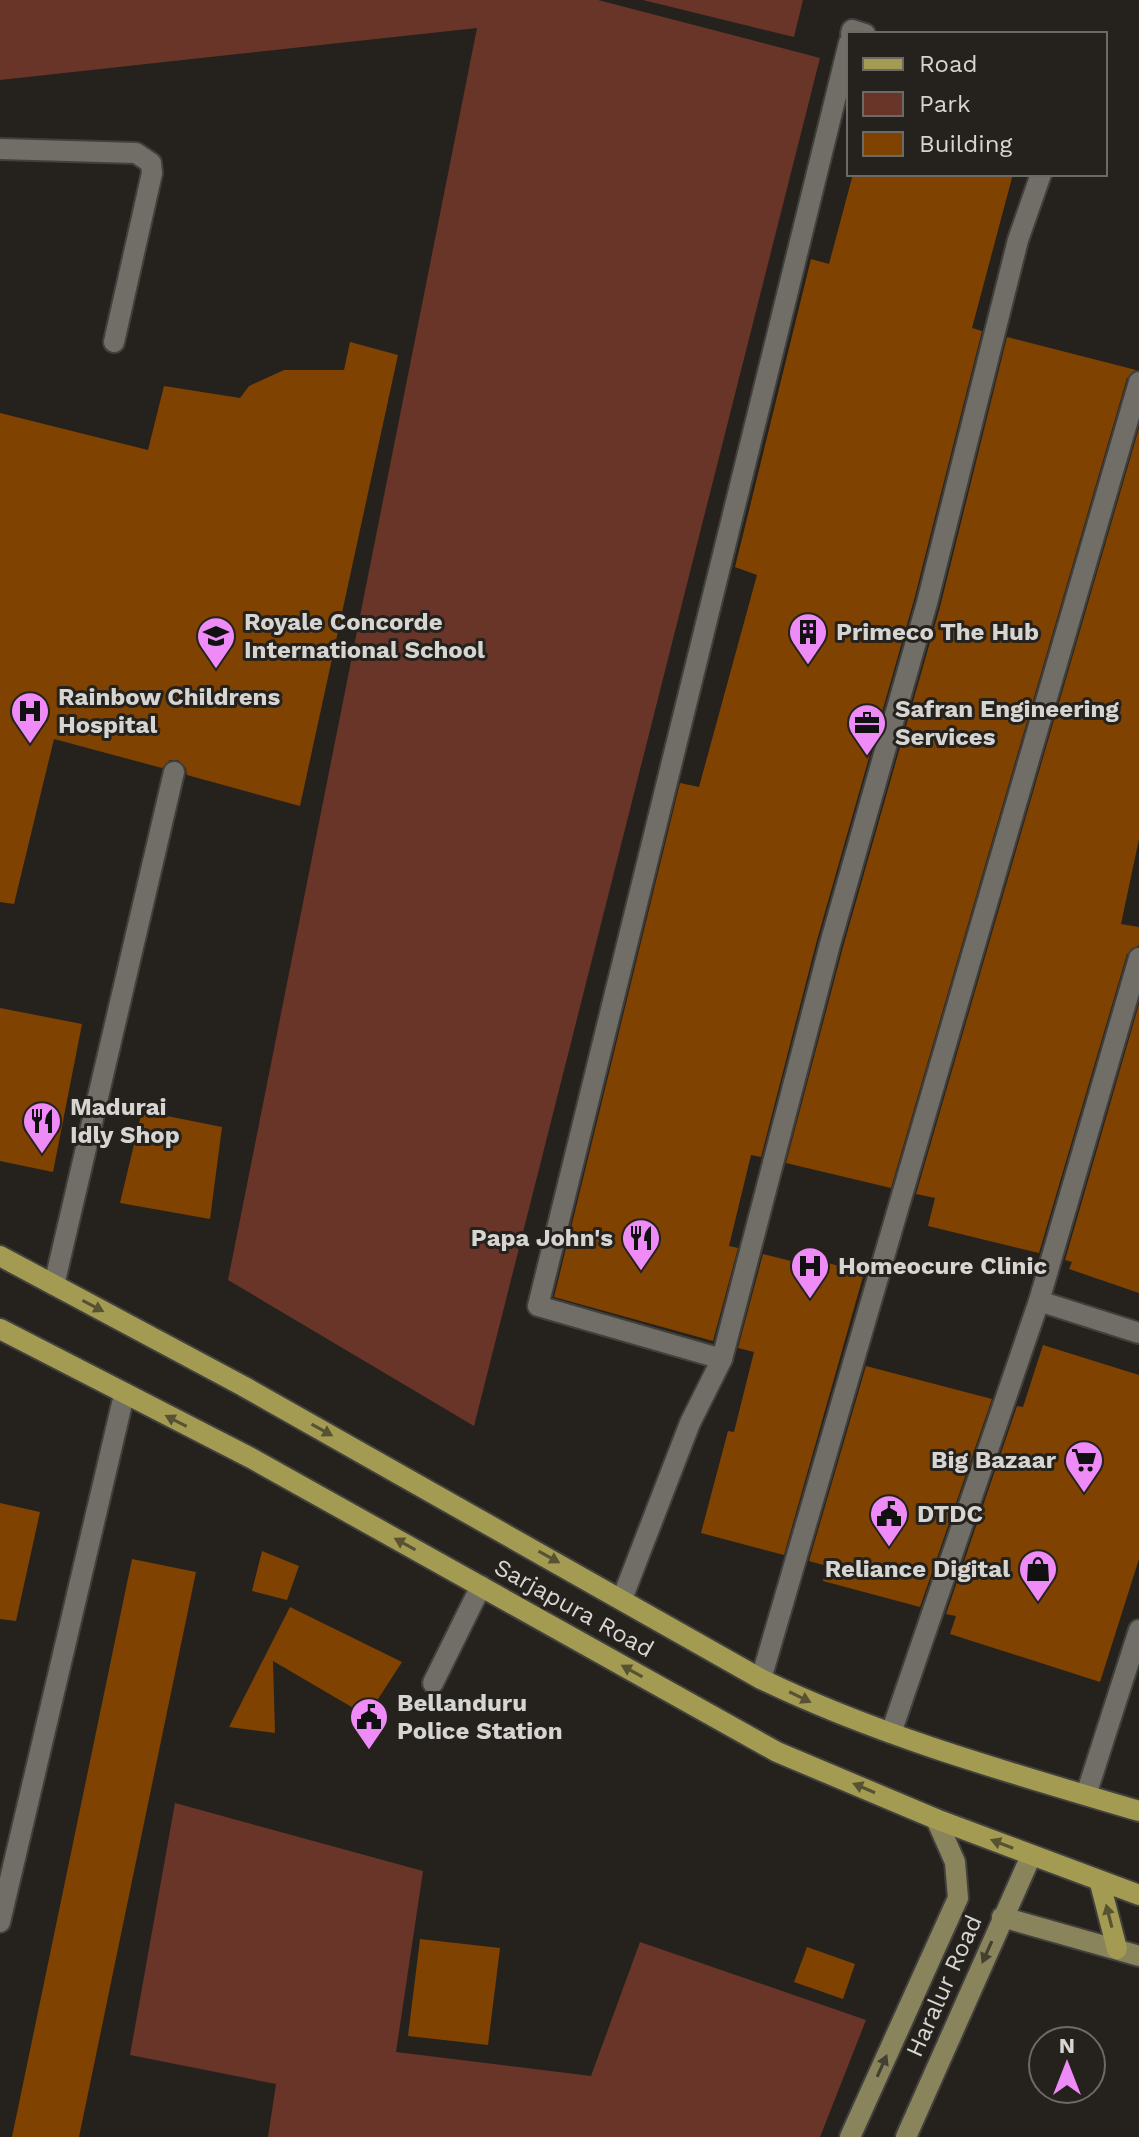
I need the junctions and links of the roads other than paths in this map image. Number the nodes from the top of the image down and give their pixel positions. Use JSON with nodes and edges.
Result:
{"nodes":[{"id":1,"x":847,"y":51,"type":"edge"},
{"id":2,"x":0,"y":149,"type":"edge"},
{"id":3,"x":1040,"y":176,"type":"edge"},
{"id":4,"x":114,"y":342,"type":"dead end"},
{"id":5,"x":1139,"y":382,"type":"edge"},
{"id":6,"x":174,"y":772,"type":"dead end"},
{"id":7,"x":1139,"y":958,"type":"edge"},
{"id":8,"x":0,"y":1256,"type":"edge"},
{"id":9,"x":54,"y":1285,"type":"junction"},
{"id":10,"x":1039,"y":1301,"type":"junction"},
{"id":11,"x":0,"y":1329,"type":"edge"},
{"id":12,"x":1139,"y":1333,"type":"edge"},
{"id":13,"x":722,"y":1359,"type":"junction"},
{"id":14,"x":124,"y":1395,"type":"junction"},
{"id":15,"x":481,"y":1586,"type":"junction"},
{"id":16,"x":622,"y":1599,"type":"junction"},
{"id":17,"x":1139,"y":1630,"type":"edge"},
{"id":18,"x":761,"y":1679,"type":"junction"},
{"id":19,"x":433,"y":1683,"type":"dead end"},
{"id":20,"x":891,"y":1733,"type":"junction"},
{"id":21,"x":1086,"y":1795,"type":"junction"},
{"id":22,"x":1139,"y":1811,"type":"edge"},
{"id":23,"x":936,"y":1819,"type":"junction"},
{"id":24,"x":1031,"y":1856,"type":"junction"},
{"id":25,"x":1100,"y":1883,"type":"junction"},
{"id":26,"x":1139,"y":1895,"type":"edge"},
{"id":27,"x":1002,"y":1917,"type":"junction"},
{"id":28,"x":0,"y":1922,"type":"edge"},
{"id":29,"x":1117,"y":1949,"type":"junction"},
{"id":30,"x":1139,"y":1956,"type":"edge"},
{"id":31,"x":850,"y":2137,"type":"edge"},
{"id":32,"x":906,"y":2137,"type":"edge"}],
"edges":[{"from":1,"to":13,"type":"street"},
{"from":2,"to":4,"type":"street"},
{"from":3,"to":13,"type":"street"},
{"from":5,"to":18,"type":"street"},
{"from":6,"to":9,"type":"street"},
{"from":7,"to":10,"type":"street"},
{"from":8,"to":9,"type":"main road","name":"Sarjapura Road"},
{"from":9,"to":16,"type":"main road","name":"Sarjapura Road","one_way":true},
{"from":10,"to":12,"type":"street"},
{"from":10,"to":20,"type":"street"},
{"from":11,"to":14,"type":"main road","name":"Sarjapura Road"},
{"from":13,"to":16,"type":"street"},
{"from":15,"to":14,"type":"main road","name":"Sarjapura Road","one_way":true},
{"from":14,"to":28,"type":"street"},
{"from":15,"to":19,"type":"street"},
{"from":23,"to":15,"type":"main road","name":"Sarjapura Road","one_way":true},
{"from":16,"to":18,"type":"main road","name":"Sarjapura Road"},
{"from":17,"to":21,"type":"street"},
{"from":18,"to":20,"type":"main road","name":"Sarjapura Road","one_way":true},
{"from":20,"to":21,"type":"main road","name":"Sarjapura Road"},
{"from":21,"to":22,"type":"main road","name":"Sarjapura Road"},
{"from":24,"to":23,"type":"main road","name":"Sarjapura Road","one_way":true},
{"from":31,"to":23,"type":"street","one_way":true},
{"from":24,"to":25,"type":"main road","name":"Sarjapura Road"},
{"from":24,"to":27,"type":"street","name":"Haralur Road"},
{"from":25,"to":26,"type":"main road","name":"Sarjapura Road"},
{"from":29,"to":25,"type":"main road","one_way":true},
{"from":27,"to":29,"type":"street"},
{"from":27,"to":32,"type":"street","name":"Haralur Road","one_way":true},
{"from":29,"to":30,"type":"street"}]}
